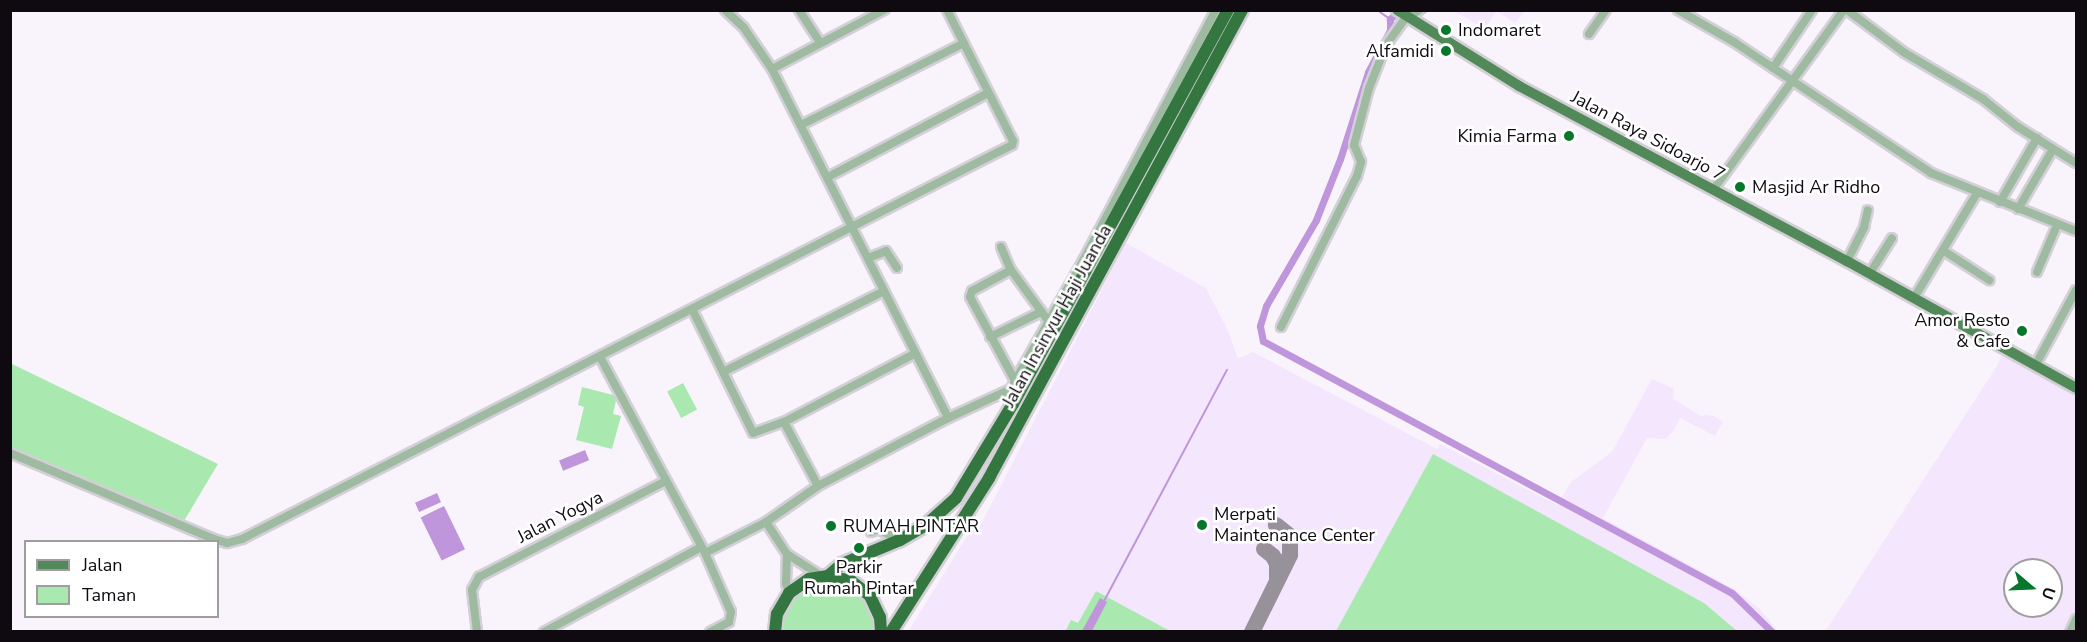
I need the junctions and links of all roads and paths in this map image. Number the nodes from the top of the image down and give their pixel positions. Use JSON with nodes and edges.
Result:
{"nodes":[{"id":1,"x":725,"y":10,"type":"edge"},
{"id":2,"x":799,"y":10,"type":"edge"},
{"id":3,"x":947,"y":10,"type":"edge"},
{"id":4,"x":1216,"y":10,"type":"edge"},
{"id":5,"x":1228,"y":10,"type":"edge"},
{"id":6,"x":1242,"y":10,"type":"edge"},
{"id":7,"x":1606,"y":10,"type":"edge"},
{"id":8,"x":1678,"y":10,"type":"edge"},
{"id":9,"x":1812,"y":10,"type":"edge"},
{"id":10,"x":1846,"y":10,"type":"edge"},
{"id":11,"x":881,"y":11,"type":"edge"},
{"id":12,"x":1409,"y":16,"type":"edge"},
{"id":13,"x":1589,"y":34,"type":"dead end"},
{"id":14,"x":820,"y":42,"type":"junction"},
{"id":15,"x":964,"y":43,"type":"junction"},
{"id":16,"x":1773,"y":68,"type":"junction"},
{"id":17,"x":772,"y":69,"type":"junction"},
{"id":18,"x":1793,"y":82,"type":"junction"},
{"id":19,"x":988,"y":93,"type":"junction"},
{"id":20,"x":1175,"y":105,"type":"junction"},
{"id":21,"x":1188,"y":112,"type":"junction"},
{"id":22,"x":801,"y":125,"type":"junction"},
{"id":23,"x":2037,"y":138,"type":"junction"},
{"id":24,"x":2053,"y":148,"type":"junction"},
{"id":25,"x":2076,"y":163,"type":"edge"},
{"id":26,"x":828,"y":177,"type":"junction"},
{"id":27,"x":1713,"y":190,"type":"junction"},
{"id":28,"x":1977,"y":194,"type":"junction"},
{"id":29,"x":2000,"y":202,"type":"junction"},
{"id":30,"x":2018,"y":209,"type":"junction"},
{"id":31,"x":1868,"y":210,"type":"dead end"},
{"id":32,"x":856,"y":225,"type":"junction"},
{"id":33,"x":2057,"y":225,"type":"junction"},
{"id":34,"x":2076,"y":231,"type":"edge"},
{"id":35,"x":1892,"y":238,"type":"dead end"},
{"id":36,"x":1001,"y":247,"type":"dead end"},
{"id":37,"x":1944,"y":251,"type":"junction"},
{"id":38,"x":868,"y":258,"type":"junction"},
{"id":39,"x":1846,"y":261,"type":"junction"},
{"id":40,"x":897,"y":268,"type":"dead end"},
{"id":41,"x":1011,"y":270,"type":"junction"},
{"id":42,"x":2037,"y":272,"type":"dead end"},
{"id":43,"x":1870,"y":273,"type":"junction"},
{"id":44,"x":1989,"y":280,"type":"dead end"},
{"id":45,"x":2076,"y":290,"type":"edge"},
{"id":46,"x":884,"y":291,"type":"junction"},
{"id":47,"x":1914,"y":298,"type":"junction"},
{"id":48,"x":692,"y":309,"type":"junction"},
{"id":49,"x":1041,"y":312,"type":"junction"},
{"id":50,"x":1049,"y":322,"type":"junction"},
{"id":51,"x":1281,"y":327,"type":"dead end"},
{"id":52,"x":990,"y":337,"type":"junction"},
{"id":53,"x":914,"y":354,"type":"junction"},
{"id":54,"x":600,"y":357,"type":"junction"},
{"id":55,"x":2035,"y":366,"type":"junction"},
{"id":56,"x":723,"y":372,"type":"junction"},
{"id":57,"x":1030,"y":373,"type":"junction"},
{"id":58,"x":1042,"y":380,"type":"junction"},
{"id":59,"x":1013,"y":385,"type":"junction"},
{"id":60,"x":2076,"y":388,"type":"edge"},
{"id":61,"x":1013,"y":404,"type":"junction"},
{"id":62,"x":948,"y":418,"type":"junction"},
{"id":63,"x":784,"y":422,"type":"junction"},
{"id":64,"x":10,"y":453,"type":"edge"},
{"id":65,"x":666,"y":481,"type":"junction"},
{"id":66,"x":818,"y":486,"type":"junction"},
{"id":67,"x":766,"y":522,"type":"junction"},
{"id":68,"x":871,"y":532,"type":"dead end"},
{"id":69,"x":218,"y":540,"type":"edge"},
{"id":70,"x":219,"y":540,"type":"edge"},
{"id":71,"x":900,"y":540,"type":"junction"},
{"id":72,"x":703,"y":550,"type":"junction"},
{"id":73,"x":787,"y":554,"type":"junction"},
{"id":74,"x":825,"y":576,"type":"junction"},
{"id":75,"x":789,"y":593,"type":"junction"},
{"id":76,"x":2076,"y":619,"type":"edge"},
{"id":77,"x":477,"y":632,"type":"edge"},
{"id":78,"x":544,"y":632,"type":"edge"},
{"id":79,"x":710,"y":632,"type":"edge"},
{"id":80,"x":775,"y":632,"type":"edge"},
{"id":81,"x":881,"y":632,"type":"edge"},
{"id":82,"x":891,"y":632,"type":"edge"},
{"id":83,"x":2070,"y":632,"type":"edge"}],
"edges":[{"from":1,"to":17,"type":"street"},
{"from":2,"to":14,"type":"street"},
{"from":3,"to":15,"type":"street"},
{"from":4,"to":50,"type":"street","name":"Jalan Insinyur Haji Juanda"},
{"from":5,"to":20,"type":"highway","name":"Jalan Insinyur Haji Juanda"},
{"from":6,"to":21,"type":"highway","name":"Jalan Insinyur Haji Juanda"},
{"from":7,"to":13,"type":"street"},
{"from":8,"to":16,"type":"street"},
{"from":9,"to":16,"type":"street"},
{"from":10,"to":18,"type":"street"},
{"from":10,"to":23,"type":"street"},
{"from":11,"to":14,"type":"street"},
{"from":12,"to":27,"type":"main road","name":"Jalan Raya Sidoarjo 7"},
{"from":12,"to":51,"type":"street"},
{"from":14,"to":17,"type":"street"},
{"from":15,"to":19,"type":"street"},
{"from":15,"to":22,"type":"street"},
{"from":16,"to":18,"type":"street"},
{"from":17,"to":22,"type":"street"},
{"from":18,"to":27,"type":"street"},
{"from":18,"to":28,"type":"street"},
{"from":19,"to":26,"type":"street"},
{"from":19,"to":32,"type":"street"},
{"from":20,"to":21,"type":"highway"},
{"from":20,"to":57,"type":"highway","name":"Jalan Insinyur Haji Juanda"},
{"from":21,"to":58,"type":"highway","name":"Jalan Insinyur Haji Juanda"},
{"from":22,"to":26,"type":"street"},
{"from":23,"to":24,"type":"street"},
{"from":23,"to":29,"type":"street"},
{"from":24,"to":25,"type":"street"},
{"from":24,"to":30,"type":"street"},
{"from":26,"to":32,"type":"street"},
{"from":27,"to":39,"type":"main road","name":"Jalan Raya Sidoarjo 7"},
{"from":28,"to":29,"type":"street"},
{"from":28,"to":37,"type":"street"},
{"from":29,"to":30,"type":"street"},
{"from":30,"to":33,"type":"street"},
{"from":31,"to":39,"type":"street"},
{"from":32,"to":38,"type":"street"},
{"from":32,"to":48,"type":"street"},
{"from":33,"to":34,"type":"street"},
{"from":33,"to":42,"type":"street"},
{"from":35,"to":43,"type":"street"},
{"from":36,"to":41,"type":"street"},
{"from":37,"to":44,"type":"street"},
{"from":37,"to":47,"type":"street"},
{"from":38,"to":40,"type":"street"},
{"from":38,"to":46,"type":"street"},
{"from":39,"to":43,"type":"main road","name":"Jalan Raya Sidoarjo 7"},
{"from":41,"to":49,"type":"street"},
{"from":41,"to":52,"type":"street"},
{"from":43,"to":47,"type":"main road","name":"Jalan Raya Sidoarjo 7"},
{"from":45,"to":55,"type":"street"},
{"from":46,"to":53,"type":"street"},
{"from":46,"to":56,"type":"street"},
{"from":47,"to":55,"type":"main road","name":"Jalan Raya Sidoarjo 7"},
{"from":48,"to":54,"type":"street"},
{"from":48,"to":56,"type":"street"},
{"from":49,"to":50,"type":"street"},
{"from":49,"to":52,"type":"street"},
{"from":50,"to":59,"type":"street","name":"Jalan Insinyur Haji Juanda"},
{"from":52,"to":59,"type":"street"},
{"from":53,"to":62,"type":"street"},
{"from":53,"to":63,"type":"street"},
{"from":54,"to":65,"type":"street"},
{"from":54,"to":70,"type":"street"},
{"from":55,"to":60,"type":"main road","name":"Jalan Raya Sidoarjo 7"},
{"from":56,"to":63,"type":"street"},
{"from":57,"to":58,"type":"highway"},
{"from":57,"to":61,"type":"highway","name":"Jalan Insinyur Haji Juanda"},
{"from":58,"to":82,"type":"highway","name":"Jalan Insinyur Haji Juanda"},
{"from":59,"to":61,"type":"street","name":"Jalan Insinyur Haji Juanda"},
{"from":59,"to":62,"type":"street"},
{"from":61,"to":71,"type":"highway","name":"Jalan Insinyur Haji Juanda"},
{"from":62,"to":66,"type":"street"},
{"from":63,"to":66,"type":"street"},
{"from":64,"to":69,"type":"street"},
{"from":65,"to":72,"type":"street"},
{"from":65,"to":77,"type":"street","name":"Jalan Yogya"},
{"from":66,"to":67,"type":"street"},
{"from":67,"to":72,"type":"street"},
{"from":67,"to":73,"type":"street"},
{"from":68,"to":71,"type":"street"},
{"from":71,"to":74,"type":"highway","name":"Jalan Insinyur Haji Juanda"},
{"from":72,"to":78,"type":"street"},
{"from":72,"to":79,"type":"street"},
{"from":73,"to":74,"type":"street"},
{"from":73,"to":75,"type":"street"},
{"from":74,"to":75,"type":"highway","name":"Jalan Insinyur Haji Juanda"},
{"from":74,"to":81,"type":"highway"},
{"from":75,"to":80,"type":"highway"},
{"from":76,"to":83,"type":"street"}]}
